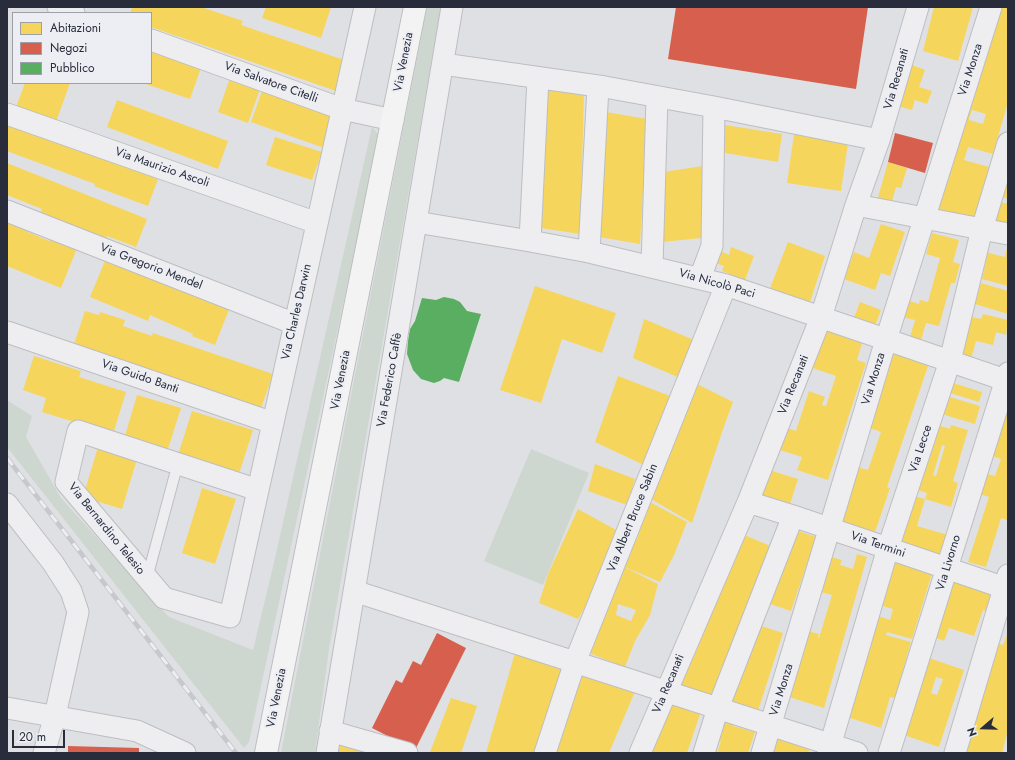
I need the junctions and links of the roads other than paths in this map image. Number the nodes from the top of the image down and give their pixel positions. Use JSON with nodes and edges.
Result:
{"nodes":[{"id":1,"x":58,"y":7,"type":"edge"},
{"id":2,"x":365,"y":7,"type":"edge"},
{"id":3,"x":415,"y":7,"type":"edge"},
{"id":4,"x":452,"y":7,"type":"edge"},
{"id":5,"x":918,"y":7,"type":"edge"},
{"id":6,"x":990,"y":7,"type":"edge"},
{"id":7,"x":71,"y":12,"type":"edge"},
{"id":8,"x":152,"y":40,"type":"edge"},
{"id":9,"x":443,"y":64,"type":"junction"},
{"id":10,"x":538,"y":78,"type":"junction"},
{"id":11,"x":598,"y":87,"type":"junction"},
{"id":12,"x":657,"y":98,"type":"junction"},
{"id":13,"x":714,"y":107,"type":"junction"},
{"id":14,"x":342,"y":109,"type":"junction"},
{"id":15,"x":7,"y":114,"type":"edge"},
{"id":16,"x":393,"y":120,"type":"junction"},
{"id":17,"x":879,"y":140,"type":"junction"},
{"id":18,"x":1008,"y":143,"type":"edge"},
{"id":19,"x":856,"y":205,"type":"junction"},
{"id":20,"x":7,"y":211,"type":"edge"},
{"id":21,"x":924,"y":218,"type":"junction"},
{"id":22,"x":416,"y":222,"type":"junction"},
{"id":23,"x":317,"y":223,"type":"junction"},
{"id":24,"x":982,"y":229,"type":"junction"},
{"id":25,"x":1008,"y":234,"type":"edge"},
{"id":26,"x":530,"y":241,"type":"junction"},
{"id":27,"x":589,"y":252,"type":"junction"},
{"id":28,"x":652,"y":267,"type":"junction"},
{"id":29,"x":700,"y":278,"type":"junction"},
{"id":30,"x":726,"y":285,"type":"junction"},
{"id":31,"x":821,"y":317,"type":"junction"},
{"id":32,"x":295,"y":324,"type":"junction"},
{"id":33,"x":7,"y":332,"type":"edge"},
{"id":34,"x":886,"y":340,"type":"junction"},
{"id":35,"x":950,"y":361,"type":"junction"},
{"id":36,"x":1007,"y":378,"type":"edge"},
{"id":37,"x":273,"y":423,"type":"junction"},
{"id":38,"x":178,"y":463,"type":"junction"},
{"id":39,"x":258,"y":490,"type":"junction"},
{"id":40,"x":748,"y":502,"type":"junction"},
{"id":41,"x":7,"y":504,"type":"edge"},
{"id":42,"x":794,"y":516,"type":"junction"},
{"id":43,"x":830,"y":528,"type":"junction"},
{"id":44,"x":888,"y":548,"type":"junction"},
{"id":45,"x":948,"y":569,"type":"junction"},
{"id":46,"x":147,"y":578,"type":"junction"},
{"id":47,"x":1007,"y":584,"type":"edge"},
{"id":48,"x":354,"y":591,"type":"junction"},
{"id":49,"x":230,"y":618,"type":"joint"},
{"id":50,"x":575,"y":662,"type":"junction"},
{"id":51,"x":666,"y":692,"type":"junction"},
{"id":52,"x":7,"y":708,"type":"edge"},
{"id":53,"x":718,"y":708,"type":"junction"},
{"id":54,"x":55,"y":716,"type":"junction"},
{"id":55,"x":771,"y":725,"type":"junction"},
{"id":56,"x":330,"y":731,"type":"junction"},
{"id":57,"x":829,"y":749,"type":"edge"},
{"id":58,"x":44,"y":753,"type":"edge"},
{"id":59,"x":185,"y":753,"type":"edge"},
{"id":60,"x":266,"y":753,"type":"edge"},
{"id":61,"x":327,"y":753,"type":"edge"},
{"id":62,"x":407,"y":753,"type":"edge"},
{"id":63,"x":545,"y":753,"type":"edge"},
{"id":64,"x":640,"y":753,"type":"edge"},
{"id":65,"x":704,"y":753,"type":"edge"},
{"id":66,"x":762,"y":753,"type":"edge"},
{"id":67,"x":857,"y":753,"type":"edge"},
{"id":68,"x":889,"y":753,"type":"edge"},
{"id":69,"x":955,"y":753,"type":"edge"}],
"edges":[{"from":1,"to":7,"type":"street"},
{"from":2,"to":14,"type":"street","name":"Via Charles Darwin"},
{"from":3,"to":16,"type":"main road","name":"Via Venezia"},
{"from":4,"to":9,"type":"street","name":"Via Federico Caffè"},
{"from":5,"to":17,"type":"street","name":"Via Recanati"},
{"from":6,"to":21,"type":"street","name":"Via Monza"},
{"from":8,"to":14,"type":"street","name":"Via Salvatore Citelli"},
{"from":9,"to":10,"type":"street"},
{"from":9,"to":22,"type":"street","name":"Via Federico Caffè"},
{"from":10,"to":11,"type":"street"},
{"from":10,"to":26,"type":"street"},
{"from":11,"to":12,"type":"street"},
{"from":11,"to":27,"type":"street"},
{"from":12,"to":13,"type":"street"},
{"from":12,"to":28,"type":"street"},
{"from":13,"to":17,"type":"street"},
{"from":13,"to":29,"type":"street"},
{"from":14,"to":16,"type":"street","name":"Via Salvatore Citelli"},
{"from":14,"to":23,"type":"street","name":"Via Charles Darwin"},
{"from":15,"to":23,"type":"street","name":"Via Maurizio Ascoli"},
{"from":16,"to":60,"type":"main road","name":"Via Venezia"},
{"from":17,"to":19,"type":"street","name":"Via Recanati"},
{"from":18,"to":24,"type":"street","name":"Via Lecce"},
{"from":19,"to":21,"type":"street"},
{"from":19,"to":31,"type":"street","name":"Via Recanati"},
{"from":20,"to":32,"type":"street","name":"Via Gregorio Mendel"},
{"from":21,"to":24,"type":"street"},
{"from":21,"to":34,"type":"street","name":"Via Monza"},
{"from":22,"to":26,"type":"street","name":"Via Nicolò Paci"},
{"from":22,"to":48,"type":"street","name":"Via Federico Caffè"},
{"from":23,"to":32,"type":"street","name":"Via Charles Darwin"},
{"from":24,"to":25,"type":"street"},
{"from":24,"to":35,"type":"street","name":"Via Lecce"},
{"from":26,"to":27,"type":"street","name":"Via Nicolò Paci"},
{"from":27,"to":28,"type":"street","name":"Via Nicolò Paci"},
{"from":28,"to":29,"type":"street","name":"Via Nicolò Paci"},
{"from":29,"to":30,"type":"street","name":"Via Nicolò Paci"},
{"from":30,"to":31,"type":"street","name":"Via Nicolò Paci"},
{"from":30,"to":50,"type":"street","name":"Via Albert Bruce Sabin"},
{"from":31,"to":34,"type":"street","name":"Via Nicolò Paci"},
{"from":31,"to":40,"type":"street","name":"Via Recanati"},
{"from":32,"to":37,"type":"street","name":"Via Charles Darwin"},
{"from":33,"to":37,"type":"street","name":"Via Guido Banti"},
{"from":34,"to":35,"type":"street","name":"Via Nicolò Paci"},
{"from":34,"to":43,"type":"street","name":"Via Monza"},
{"from":35,"to":36,"type":"street","name":"Via Nicolò Paci"},
{"from":35,"to":44,"type":"street","name":"Via Lecce"},
{"from":36,"to":45,"type":"street","name":"Via Livorno"},
{"from":37,"to":39,"type":"street","name":"Via Charles Darwin"},
{"from":38,"to":39,"type":"street","name":"Via Bernardino Telesio"},
{"from":38,"to":46,"type":"lane"},
{"from":38,"to":46,"type":"street","name":"Via Bernardino Telesio"},
{"from":39,"to":49,"type":"street","name":"Via Charles Darwin"},
{"from":40,"to":42,"type":"street","name":"Via Termini"},
{"from":40,"to":51,"type":"street","name":"Via Recanati"},
{"from":41,"to":54,"type":"street"},
{"from":42,"to":43,"type":"street","name":"Via Termini"},
{"from":42,"to":53,"type":"street"},
{"from":43,"to":44,"type":"street","name":"Via Termini"},
{"from":43,"to":55,"type":"street","name":"Via Monza"},
{"from":44,"to":45,"type":"street","name":"Via Termini"},
{"from":44,"to":57,"type":"street","name":"Via Lecce"},
{"from":45,"to":47,"type":"street","name":"Via Termini"},
{"from":45,"to":68,"type":"street","name":"Via Livorno"},
{"from":46,"to":49,"type":"street","name":"Via Bernardino Telesio"},
{"from":47,"to":69,"type":"street"},
{"from":48,"to":50,"type":"street"},
{"from":48,"to":56,"type":"street","name":"Via Federico Caffè"},
{"from":50,"to":51,"type":"street"},
{"from":50,"to":63,"type":"street","name":"Via Albert Bruce Sabin"},
{"from":51,"to":53,"type":"street"},
{"from":51,"to":64,"type":"street","name":"Via Recanati"},
{"from":52,"to":54,"type":"street"},
{"from":53,"to":55,"type":"street"},
{"from":53,"to":65,"type":"street"},
{"from":54,"to":58,"type":"street"},
{"from":54,"to":59,"type":"street"},
{"from":55,"to":57,"type":"street"},
{"from":55,"to":66,"type":"street","name":"Via Monza"},
{"from":56,"to":61,"type":"street","name":"Via Federico Caffè"},
{"from":56,"to":62,"type":"street"},
{"from":57,"to":67,"type":"street"}]}
